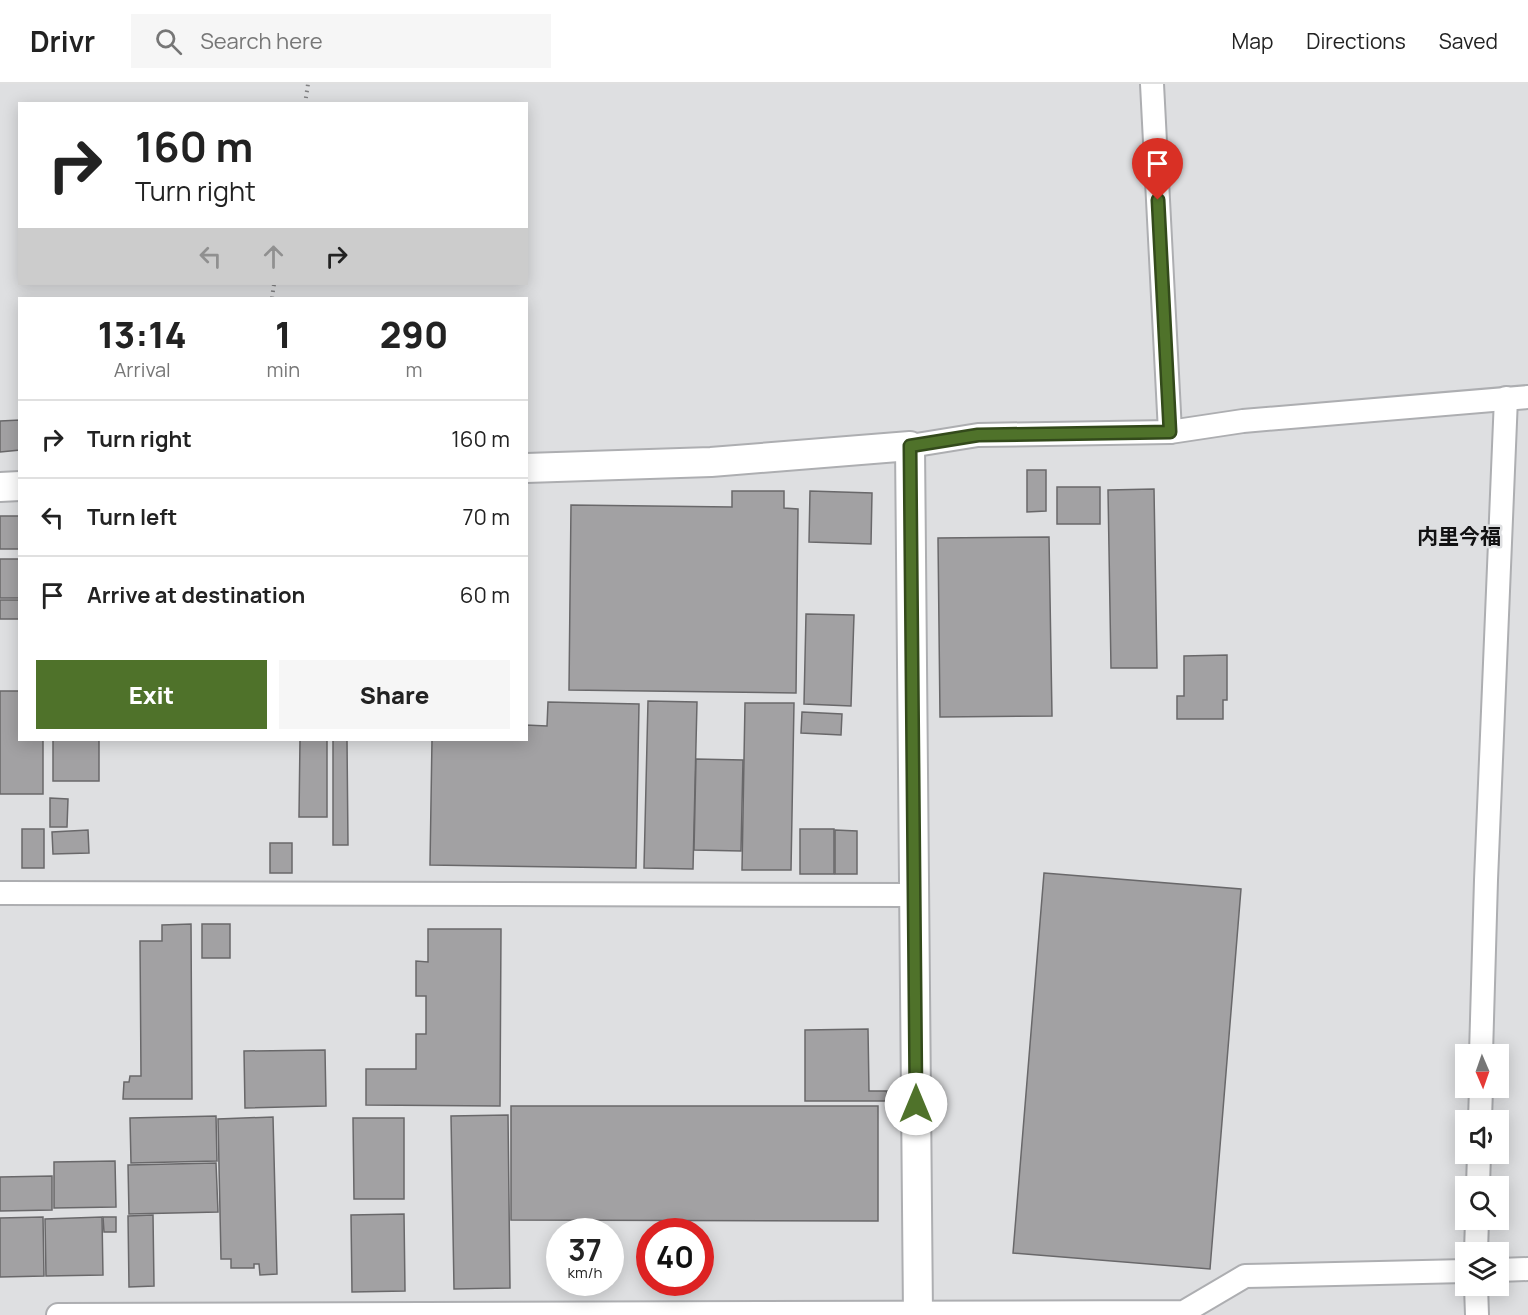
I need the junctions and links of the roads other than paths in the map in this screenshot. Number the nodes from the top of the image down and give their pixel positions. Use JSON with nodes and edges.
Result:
{"nodes":[{"id":1,"x":1152,"y":84,"type":"edge"},
{"id":2,"x":1517,"y":397,"type":"edge"},
{"id":3,"x":1170,"y":432,"type":"junction"},
{"id":4,"x":910,"y":446,"type":"junction"},
{"id":5,"x":528,"y":468,"type":"edge"},
{"id":6,"x":18,"y":486,"type":"edge"},
{"id":7,"x":0,"y":487,"type":"edge"},
{"id":8,"x":0,"y":893,"type":"edge"},
{"id":9,"x":915,"y":895,"type":"junction"},
{"id":10,"x":1481,"y":1044,"type":"edge"},
{"id":11,"x":1528,"y":1269,"type":"edge"},
{"id":12,"x":1509,"y":1270,"type":"edge"},
{"id":13,"x":1455,"y":1271,"type":"edge"},
{"id":14,"x":1476,"y":1296,"type":"edge"},
{"id":15,"x":918,"y":1314,"type":"edge"},
{"id":16,"x":58,"y":1315,"type":"edge"},
{"id":17,"x":1477,"y":1315,"type":"edge"}],
"edges":[{"from":1,"to":3,"type":"street"},
{"from":2,"to":3,"type":"street"},
{"from":2,"to":10,"type":"street"},
{"from":3,"to":4,"type":"street"},
{"from":4,"to":5,"type":"street"},
{"from":4,"to":9,"type":"street"},
{"from":6,"to":7,"type":"street"},
{"from":8,"to":9,"type":"street"},
{"from":9,"to":15,"type":"street"},
{"from":11,"to":12,"type":"street"},
{"from":13,"to":15,"type":"street"},
{"from":14,"to":17,"type":"street"},
{"from":15,"to":16,"type":"street"}]}
